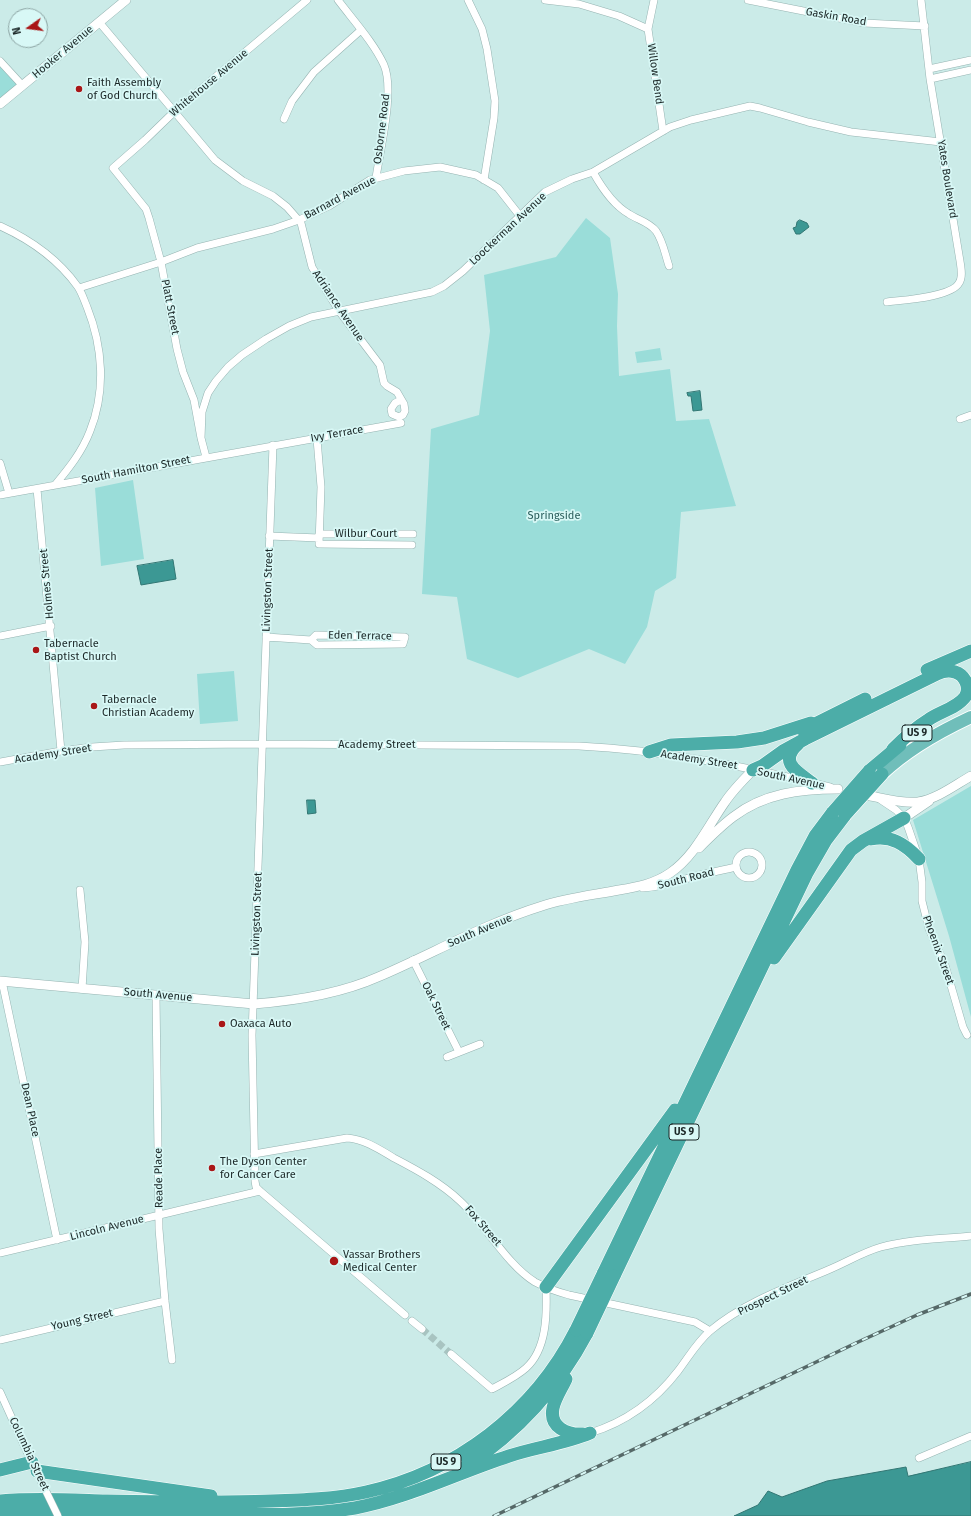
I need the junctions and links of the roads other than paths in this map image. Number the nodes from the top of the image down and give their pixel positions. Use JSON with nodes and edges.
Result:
{"nodes":[{"id":1,"x":125,"y":0,"type":"edge"},
{"id":2,"x":307,"y":0,"type":"edge"},
{"id":3,"x":338,"y":0,"type":"edge"},
{"id":4,"x":468,"y":0,"type":"edge"},
{"id":5,"x":545,"y":0,"type":"edge"},
{"id":6,"x":654,"y":0,"type":"edge"},
{"id":7,"x":748,"y":0,"type":"edge"},
{"id":8,"x":921,"y":0,"type":"edge"},
{"id":9,"x":99,"y":22,"type":"junction"},
{"id":10,"x":925,"y":26,"type":"junction"},
{"id":11,"x":648,"y":29,"type":"junction"},
{"id":12,"x":361,"y":30,"type":"junction"},
{"id":13,"x":971,"y":60,"type":"edge"},
{"id":14,"x":0,"y":61,"type":"edge"},
{"id":15,"x":929,"y":69,"type":"junction"},
{"id":16,"x":971,"y":70,"type":"edge"},
{"id":17,"x":930,"y":79,"type":"junction"},
{"id":18,"x":22,"y":85,"type":"junction"},
{"id":19,"x":0,"y":104,"type":"edge"},
{"id":20,"x":175,"y":111,"type":"junction"},
{"id":21,"x":284,"y":119,"type":"dead end"},
{"id":22,"x":663,"y":131,"type":"junction"},
{"id":23,"x":941,"y":142,"type":"junction"},
{"id":24,"x":112,"y":168,"type":"joint"},
{"id":25,"x":593,"y":172,"type":"junction"},
{"id":26,"x":376,"y":178,"type":"junction"},
{"id":27,"x":484,"y":180,"type":"junction"},
{"id":28,"x":520,"y":216,"type":"junction"},
{"id":29,"x":299,"y":220,"type":"junction"},
{"id":30,"x":0,"y":226,"type":"edge"},
{"id":31,"x":161,"y":262,"type":"junction"},
{"id":32,"x":669,"y":266,"type":"dead end"},
{"id":33,"x":79,"y":288,"type":"junction"},
{"id":34,"x":887,"y":302,"type":"dead end"},
{"id":35,"x":339,"y":311,"type":"junction"},
{"id":36,"x":401,"y":400,"type":"dead end"},
{"id":37,"x":971,"y":415,"type":"edge"},
{"id":38,"x":960,"y":419,"type":"dead end"},
{"id":39,"x":401,"y":423,"type":"dead end"},
{"id":40,"x":201,"y":438,"type":"junction"},
{"id":41,"x":316,"y":439,"type":"junction"},
{"id":42,"x":273,"y":445,"type":"junction"},
{"id":43,"x":206,"y":457,"type":"junction"},
{"id":44,"x":0,"y":464,"type":"edge"},
{"id":45,"x":55,"y":485,"type":"junction"},
{"id":46,"x":38,"y":489,"type":"junction"},
{"id":47,"x":9,"y":493,"type":"junction"},
{"id":48,"x":0,"y":495,"type":"edge"},
{"id":49,"x":413,"y":534,"type":"dead end"},
{"id":50,"x":269,"y":536,"type":"junction"},
{"id":51,"x":319,"y":539,"type":"junction"},
{"id":52,"x":412,"y":545,"type":"dead end"},
{"id":53,"x":51,"y":626,"type":"junction"},
{"id":54,"x":0,"y":636,"type":"edge"},
{"id":55,"x":266,"y":637,"type":"junction"},
{"id":56,"x":311,"y":640,"type":"junction"},
{"id":57,"x":971,"y":650,"type":"edge"},
{"id":58,"x":971,"y":705,"type":"edge"},
{"id":59,"x":971,"y":717,"type":"edge"},
{"id":60,"x":824,"y":719,"type":"junction"},
{"id":61,"x":805,"y":739,"type":"junction"},
{"id":62,"x":262,"y":744,"type":"junction"},
{"id":63,"x":893,"y":750,"type":"junction"},
{"id":64,"x":61,"y":751,"type":"junction"},
{"id":65,"x":649,"y":752,"type":"junction"},
{"id":66,"x":0,"y":762,"type":"edge"},
{"id":67,"x":753,"y":770,"type":"junction"},
{"id":68,"x":882,"y":774,"type":"joint"},
{"id":69,"x":971,"y":776,"type":"edge"},
{"id":70,"x":812,"y":783,"type":"junction"},
{"id":71,"x":838,"y":789,"type":"junction"},
{"id":72,"x":866,"y":795,"type":"junction"},
{"id":73,"x":937,"y":795,"type":"junction"},
{"id":74,"x":838,"y":813,"type":"junction"},
{"id":75,"x":904,"y":818,"type":"junction"},
{"id":76,"x":863,"y":841,"type":"junction"},
{"id":77,"x":919,"y":859,"type":"junction"},
{"id":78,"x":682,"y":864,"type":"junction"},
{"id":79,"x":736,"y":867,"type":"dead end"},
{"id":80,"x":635,"y":887,"type":"junction"},
{"id":81,"x":80,"y":890,"type":"dead end"},
{"id":82,"x":413,"y":960,"type":"junction"},
{"id":83,"x":1,"y":981,"type":"edge"},
{"id":84,"x":753,"y":987,"type":"junction"},
{"id":85,"x":82,"y":988,"type":"junction"},
{"id":86,"x":156,"y":995,"type":"junction"},
{"id":87,"x":254,"y":1004,"type":"junction"},
{"id":88,"x":967,"y":1035,"type":"dead end"},
{"id":89,"x":480,"y":1044,"type":"dead end"},
{"id":90,"x":459,"y":1052,"type":"junction"},
{"id":91,"x":447,"y":1057,"type":"dead end"},
{"id":92,"x":695,"y":1083,"type":"junction"},
{"id":93,"x":254,"y":1154,"type":"junction"},
{"id":94,"x":260,"y":1191,"type":"junction"},
{"id":95,"x":159,"y":1215,"type":"junction"},
{"id":96,"x":971,"y":1236,"type":"edge"},
{"id":97,"x":57,"y":1240,"type":"junction"},
{"id":98,"x":0,"y":1254,"type":"edge"},
{"id":99,"x":609,"y":1275,"type":"junction"},
{"id":100,"x":546,"y":1287,"type":"junction"},
{"id":101,"x":165,"y":1301,"type":"junction"},
{"id":102,"x":405,"y":1315,"type":"dead end"},
{"id":103,"x":412,"y":1321,"type":"dead end"},
{"id":104,"x":422,"y":1329,"type":"tunnel mouth"},
{"id":105,"x":710,"y":1331,"type":"junction"},
{"id":106,"x":581,"y":1332,"type":"junction"},
{"id":107,"x":0,"y":1340,"type":"edge"},
{"id":108,"x":451,"y":1354,"type":"tunnel mouth"},
{"id":109,"x":172,"y":1360,"type":"dead end"},
{"id":110,"x":0,"y":1392,"type":"edge"},
{"id":111,"x":590,"y":1433,"type":"junction"},
{"id":112,"x":971,"y":1436,"type":"edge"},
{"id":113,"x":919,"y":1458,"type":"dead end"},
{"id":114,"x":0,"y":1470,"type":"edge"},
{"id":115,"x":36,"y":1471,"type":"junction"},
{"id":116,"x":428,"y":1486,"type":"junction"},
{"id":117,"x":0,"y":1501,"type":"edge"},
{"id":118,"x":264,"y":1501,"type":"junction"},
{"id":119,"x":0,"y":1512,"type":"edge"},
{"id":120,"x":237,"y":1514,"type":"junction"},
{"id":121,"x":58,"y":1516,"type":"edge"},
{"id":122,"x":222,"y":1516,"type":"edge"}],
"edges":[{"from":1,"to":9,"type":"street","name":"Hooker Avenue"},
{"from":2,"to":20,"type":"street","name":"Whitehouse Avenue"},
{"from":3,"to":12,"type":"street","name":"Osborne Road"},
{"from":4,"to":27,"type":"street"},
{"from":5,"to":11,"type":"street","name":"Willow Bend"},
{"from":6,"to":11,"type":"street"},
{"from":7,"to":10,"type":"street","name":"Gaskin Road"},
{"from":8,"to":10,"type":"street","name":"Yates Boulevard"},
{"from":9,"to":18,"type":"street","name":"Hooker Avenue"},
{"from":9,"to":20,"type":"street","name":"Adriance Avenue"},
{"from":10,"to":15,"type":"street","name":"Yates Boulevard"},
{"from":11,"to":22,"type":"street","name":"Willow Bend"},
{"from":12,"to":21,"type":"street"},
{"from":12,"to":26,"type":"street","name":"Osborne Road"},
{"from":13,"to":15,"type":"street"},
{"from":14,"to":18,"type":"street"},
{"from":15,"to":17,"type":"street","name":"Yates Boulevard"},
{"from":16,"to":17,"type":"street"},
{"from":17,"to":23,"type":"street","name":"Yates Boulevard"},
{"from":18,"to":19,"type":"street","name":"Hooker Avenue"},
{"from":20,"to":24,"type":"street","name":"Whitehouse Avenue"},
{"from":20,"to":29,"type":"street","name":"Adriance Avenue"},
{"from":22,"to":23,"type":"street","name":"Loockerman Avenue"},
{"from":22,"to":25,"type":"street","name":"Loockerman Avenue"},
{"from":23,"to":34,"type":"street","name":"Yates Boulevard"},
{"from":24,"to":31,"type":"street","name":"Platt Street"},
{"from":25,"to":28,"type":"street","name":"Loockerman Avenue"},
{"from":25,"to":32,"type":"street"},
{"from":26,"to":27,"type":"street","name":"Barnard Avenue"},
{"from":26,"to":29,"type":"street","name":"Barnard Avenue"},
{"from":27,"to":28,"type":"street","name":"Barnard Avenue"},
{"from":28,"to":35,"type":"street","name":"Loockerman Avenue"},
{"from":29,"to":31,"type":"street","name":"Barnard Avenue"},
{"from":29,"to":35,"type":"street","name":"Adriance Avenue"},
{"from":30,"to":33,"type":"street"},
{"from":31,"to":33,"type":"street","name":"Barnard Avenue"},
{"from":31,"to":40,"type":"street","name":"Platt Street"},
{"from":33,"to":45,"type":"street"},
{"from":35,"to":36,"type":"street","name":"Adriance Avenue"},
{"from":35,"to":40,"type":"street","name":"Loockerman Avenue"},
{"from":37,"to":38,"type":"street"},
{"from":39,"to":41,"type":"street","name":"Ivy Terrace"},
{"from":40,"to":43,"type":"street","name":"Platt Street"},
{"from":41,"to":42,"type":"street","name":"Ivy Terrace"},
{"from":41,"to":51,"type":"street"},
{"from":42,"to":43,"type":"street","name":"South Hamilton Street"},
{"from":42,"to":50,"type":"street","name":"Livingston Street"},
{"from":43,"to":45,"type":"street","name":"South Hamilton Street"},
{"from":44,"to":47,"type":"street"},
{"from":45,"to":46,"type":"street","name":"South Hamilton Street"},
{"from":46,"to":47,"type":"street","name":"South Hamilton Street"},
{"from":46,"to":53,"type":"street","name":"Holmes Street"},
{"from":47,"to":48,"type":"street","name":"South Hamilton Street"},
{"from":49,"to":51,"type":"street","name":"Wilbur Court"},
{"from":50,"to":51,"type":"street","name":"Wilbur Court"},
{"from":50,"to":55,"type":"street","name":"Livingston Street"},
{"from":51,"to":52,"type":"street","name":"Wilbur Court"},
{"from":53,"to":54,"type":"street"},
{"from":53,"to":64,"type":"street","name":"Holmes Street"},
{"from":55,"to":56,"type":"street","name":"Eden Terrace"},
{"from":55,"to":62,"type":"street","name":"Livingston Street"},
{"from":56,"to":56,"type":"street","name":"Eden Terrace"},
{"from":57,"to":60,"type":"highway"},
{"from":58,"to":63,"type":"highway","number":"US 9"},
{"from":59,"to":68,"type":"highway","number":"US 9"},
{"from":60,"to":65,"type":"highway"},
{"from":60,"to":67,"type":"highway"},
{"from":61,"to":63,"type":"highway"},
{"from":61,"to":67,"type":"highway"},
{"from":61,"to":70,"type":"highway"},
{"from":62,"to":64,"type":"street","name":"Academy Street"},
{"from":62,"to":65,"type":"street","name":"Academy Street"},
{"from":62,"to":87,"type":"street","name":"Livingston Street"},
{"from":63,"to":74,"type":"highway","number":"US 9","bridge":true},
{"from":64,"to":66,"type":"street","name":"Academy Street"},
{"from":65,"to":67,"type":"street","name":"Academy Street"},
{"from":67,"to":70,"type":"street","name":"South Avenue"},
{"from":67,"to":78,"type":"street","name":"South Avenue"},
{"from":68,"to":74,"type":"highway","number":"US 9","bridge":true},
{"from":69,"to":73,"type":"street"},
{"from":70,"to":71,"type":"street","name":"South Avenue"},
{"from":71,"to":72,"type":"street","name":"South Avenue"},
{"from":71,"to":78,"type":"street"},
{"from":72,"to":73,"type":"street"},
{"from":72,"to":75,"type":"street","name":"South Avenue"},
{"from":73,"to":75,"type":"street"},
{"from":74,"to":84,"type":"highway","number":"US 9"},
{"from":74,"to":92,"type":"highway","number":"US 9"},
{"from":75,"to":76,"type":"highway"},
{"from":75,"to":77,"type":"street","name":"Phoenix Street"},
{"from":76,"to":77,"type":"highway"},
{"from":76,"to":84,"type":"highway"},
{"from":77,"to":88,"type":"street","name":"Phoenix Street"},
{"from":78,"to":80,"type":"street","name":"South Avenue"},
{"from":79,"to":80,"type":"street","name":"South Road"},
{"from":80,"to":82,"type":"street","name":"South Avenue"},
{"from":81,"to":85,"type":"street"},
{"from":82,"to":87,"type":"street","name":"South Avenue"},
{"from":82,"to":90,"type":"street","name":"Oak Street"},
{"from":83,"to":85,"type":"street","name":"South Avenue"},
{"from":83,"to":97,"type":"street","name":"Dean Place"},
{"from":84,"to":99,"type":"highway","number":"US 9"},
{"from":85,"to":86,"type":"street","name":"South Avenue"},
{"from":86,"to":87,"type":"street","name":"South Avenue"},
{"from":86,"to":95,"type":"street","name":"Reade Place"},
{"from":87,"to":93,"type":"street","name":"Livingston Street"},
{"from":89,"to":90,"type":"street"},
{"from":90,"to":91,"type":"street"},
{"from":92,"to":99,"type":"highway","number":"US 9"},
{"from":92,"to":100,"type":"highway"},
{"from":93,"to":94,"type":"street","name":"Livingston Street"},
{"from":93,"to":100,"type":"street","name":"Fox Street"},
{"from":94,"to":95,"type":"street","name":"Lincoln Avenue"},
{"from":94,"to":102,"type":"street"},
{"from":95,"to":97,"type":"street","name":"Lincoln Avenue"},
{"from":95,"to":101,"type":"street","name":"Reade Place"},
{"from":96,"to":105,"type":"street","name":"Prospect Street"},
{"from":97,"to":98,"type":"street","name":"Lincoln Avenue"},
{"from":99,"to":106,"type":"highway","number":"US 9","bridge":true},
{"from":100,"to":105,"type":"street","name":"Fox Street"},
{"from":100,"to":108,"type":"street"},
{"from":101,"to":107,"type":"street","name":"Young Street"},
{"from":101,"to":109,"type":"street","name":"Reade Place"},
{"from":103,"to":104,"type":"street"},
{"from":105,"to":111,"type":"street","name":"Prospect Street"},
{"from":106,"to":111,"type":"highway"},
{"from":106,"to":116,"type":"highway","number":"US 9"},
{"from":106,"to":118,"type":"highway","number":"US 9"},
{"from":110,"to":115,"type":"street","name":"Columbia Street"},
{"from":111,"to":116,"type":"highway"},
{"from":112,"to":113,"type":"street"},
{"from":114,"to":115,"type":"highway"},
{"from":115,"to":118,"type":"highway"},
{"from":115,"to":121,"type":"street","name":"Columbia Street","bridge":true},
{"from":116,"to":120,"type":"highway","number":"US 9"},
{"from":117,"to":118,"type":"highway","number":"US 9"},
{"from":119,"to":120,"type":"highway","number":"US 9"},
{"from":120,"to":122,"type":"highway"}]}
